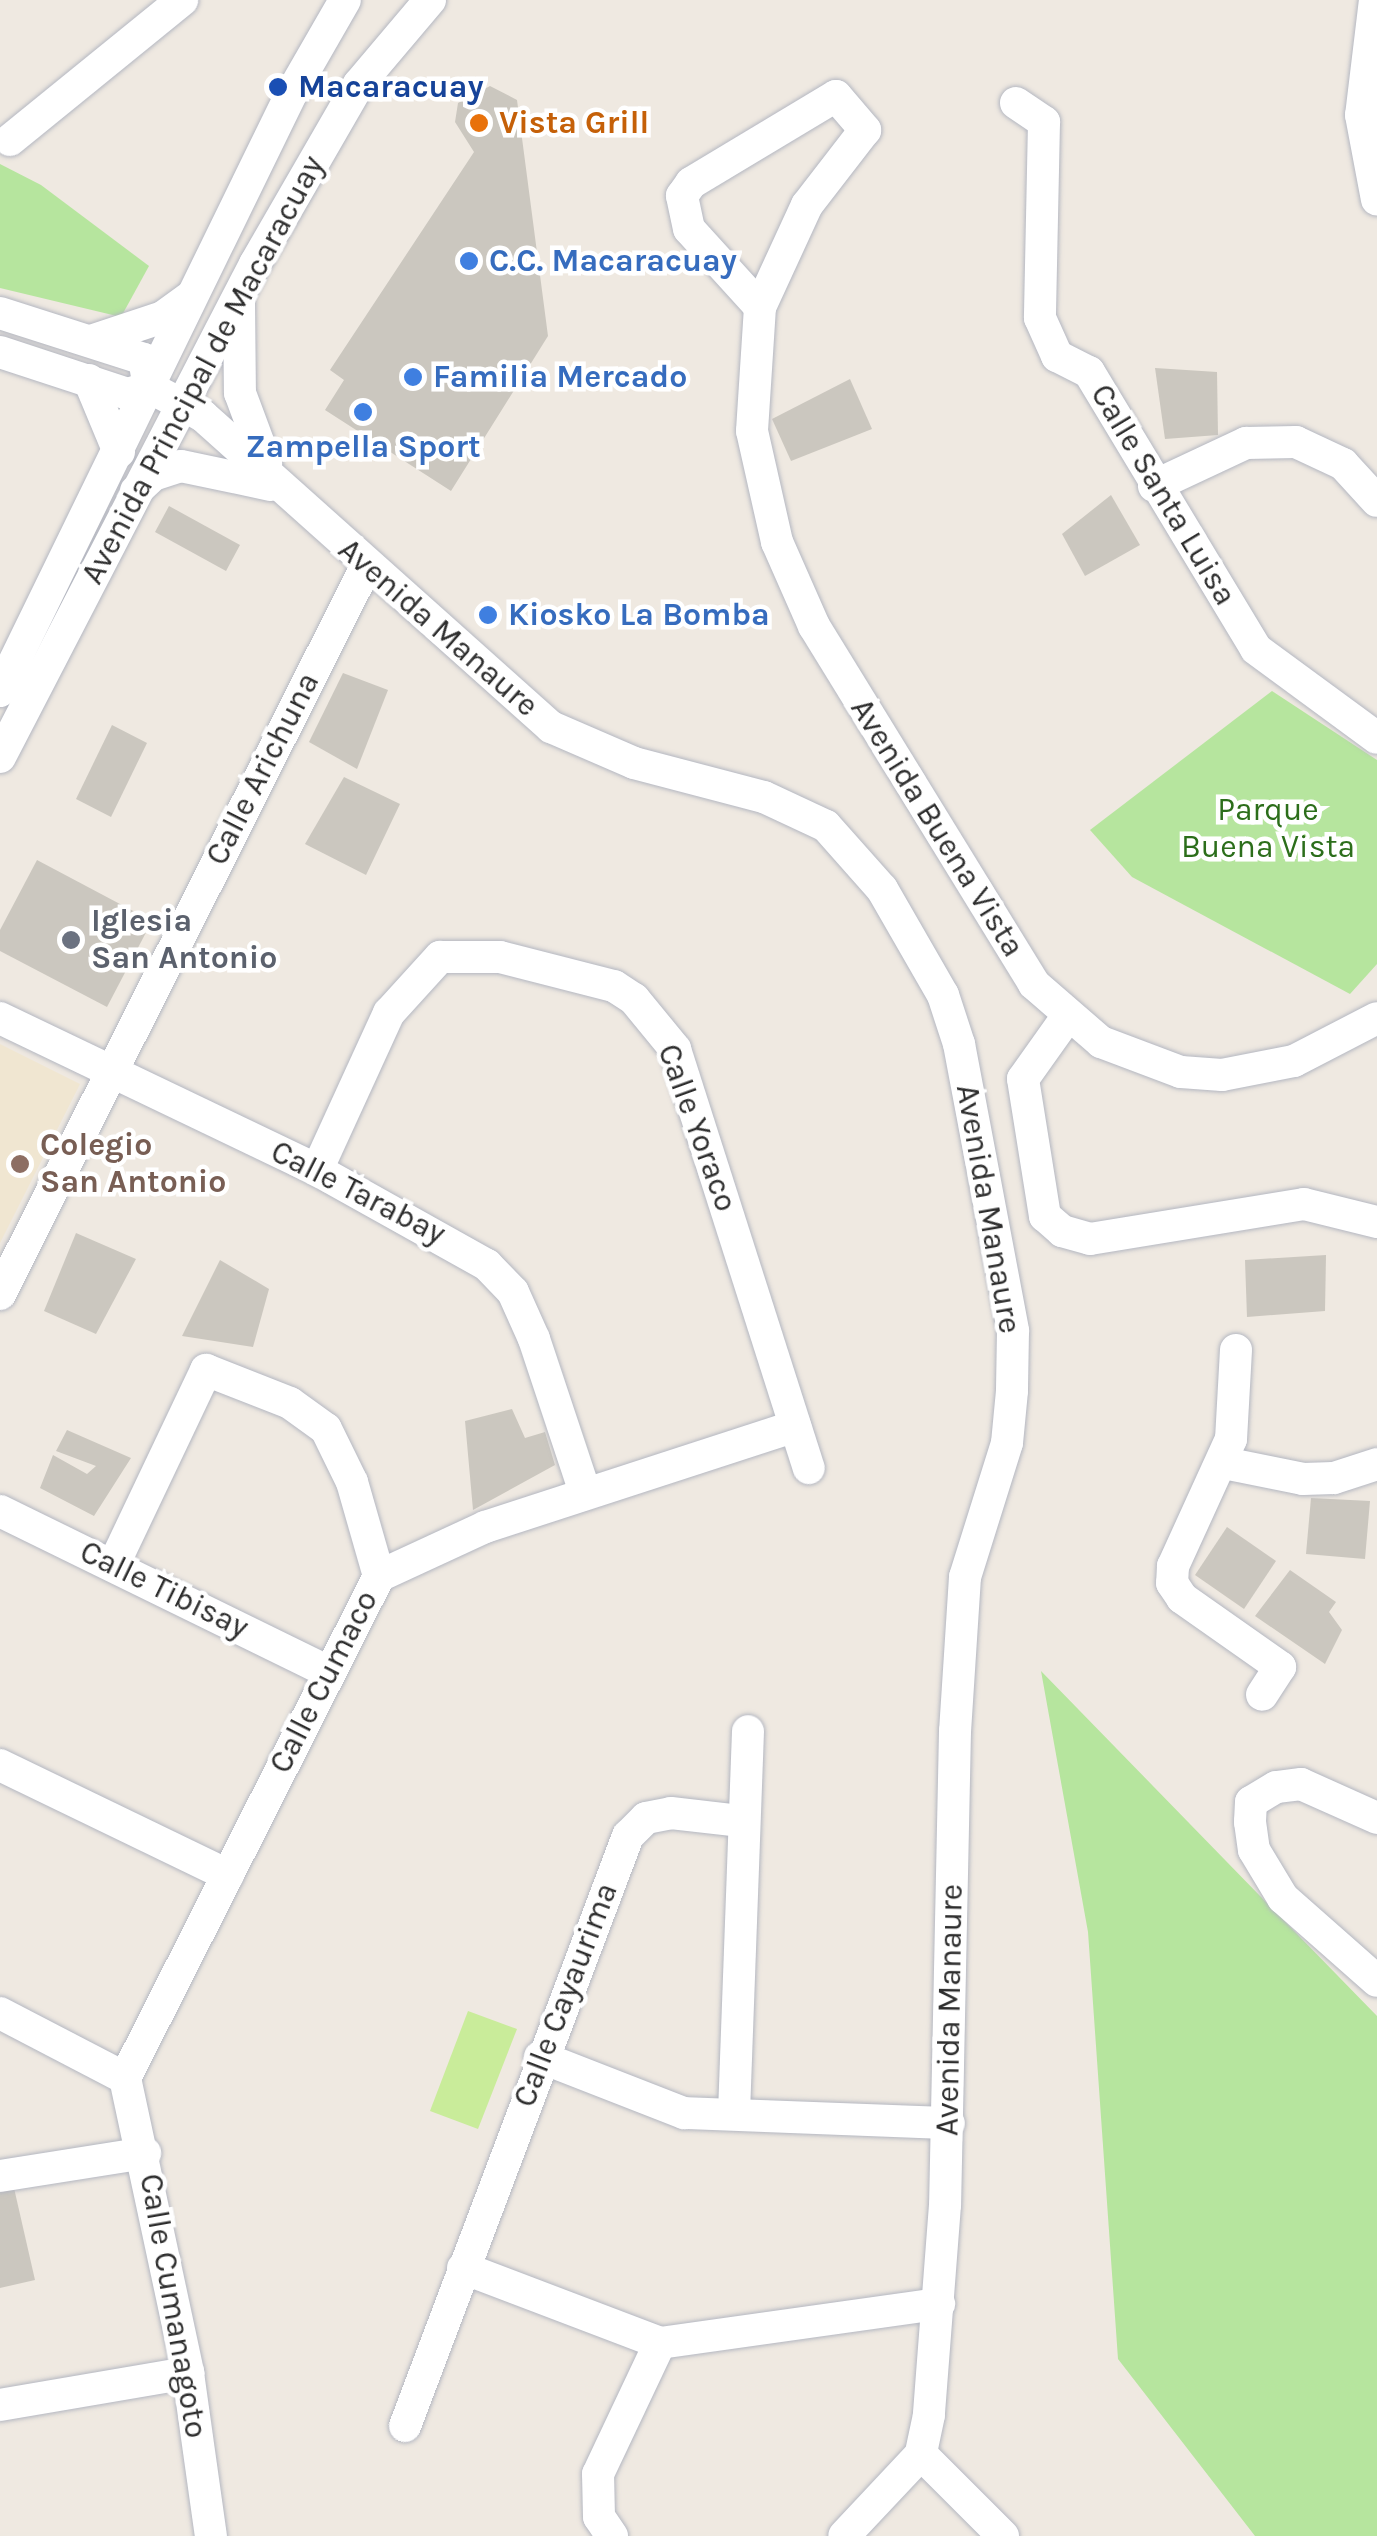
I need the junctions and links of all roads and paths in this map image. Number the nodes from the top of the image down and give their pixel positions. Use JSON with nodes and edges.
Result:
{"nodes":[{"id":1,"x":182,"y":0,"type":"edge"},
{"id":2,"x":345,"y":0,"type":"edge"},
{"id":3,"x":430,"y":0,"type":"edge"},
{"id":4,"x":1375,"y":0,"type":"edge"},
{"id":5,"x":1016,"y":103,"type":"dead end"},
{"id":6,"x":10,"y":140,"type":"dead end"},
{"id":7,"x":1377,"y":200,"type":"edge"},
{"id":8,"x":192,"y":297,"type":"junction"},
{"id":9,"x":239,"y":299,"type":"junction"},
{"id":10,"x":760,"y":307,"type":"junction"},
{"id":11,"x":0,"y":313,"type":"edge"},
{"id":12,"x":94,"y":340,"type":"junction"},
{"id":13,"x":0,"y":352,"type":"edge"},
{"id":14,"x":89,"y":380,"type":"junction"},
{"id":15,"x":149,"y":387,"type":"junction"},
{"id":16,"x":182,"y":404,"type":"junction"},
{"id":17,"x":119,"y":452,"type":"junction"},
{"id":18,"x":1154,"y":486,"type":"junction"},
{"id":19,"x":282,"y":488,"type":"junction"},
{"id":20,"x":132,"y":494,"type":"junction"},
{"id":21,"x":1377,"y":501,"type":"edge"},
{"id":22,"x":366,"y":567,"type":"junction"},
{"id":23,"x":0,"y":691,"type":"edge"},
{"id":24,"x":1377,"y":738,"type":"edge"},
{"id":25,"x":0,"y":757,"type":"edge"},
{"id":26,"x":1067,"y":1017,"type":"junction"},
{"id":27,"x":0,"y":1018,"type":"edge"},
{"id":28,"x":1377,"y":1018,"type":"edge"},
{"id":29,"x":109,"y":1074,"type":"junction"},
{"id":30,"x":317,"y":1170,"type":"junction"},
{"id":31,"x":1377,"y":1222,"type":"edge"},
{"id":32,"x":0,"y":1294,"type":"edge"},
{"id":33,"x":1236,"y":1350,"type":"dead end"},
{"id":34,"x":796,"y":1426,"type":"junction"},
{"id":35,"x":1224,"y":1463,"type":"junction"},
{"id":36,"x":1377,"y":1464,"type":"edge"},
{"id":37,"x":809,"y":1468,"type":"dead end"},
{"id":38,"x":585,"y":1492,"type":"junction"},
{"id":39,"x":0,"y":1512,"type":"edge"},
{"id":40,"x":114,"y":1564,"type":"junction"},
{"id":41,"x":379,"y":1576,"type":"junction"},
{"id":42,"x":327,"y":1670,"type":"junction"},
{"id":43,"x":1262,"y":1695,"type":"dead end"},
{"id":44,"x":748,"y":1731,"type":"dead end"},
{"id":45,"x":0,"y":1765,"type":"edge"},
{"id":46,"x":1377,"y":1818,"type":"edge"},
{"id":47,"x":740,"y":1821,"type":"junction"},
{"id":48,"x":228,"y":1875,"type":"junction"},
{"id":49,"x":1377,"y":1981,"type":"edge"},
{"id":50,"x":0,"y":2013,"type":"edge"},
{"id":51,"x":540,"y":2057,"type":"junction"},
{"id":52,"x":126,"y":2078,"type":"junction"},
{"id":53,"x":734,"y":2113,"type":"junction"},
{"id":54,"x":949,"y":2123,"type":"junction"},
{"id":55,"x":145,"y":2153,"type":"junction"},
{"id":56,"x":0,"y":2176,"type":"edge"},
{"id":57,"x":463,"y":2268,"type":"junction"},
{"id":58,"x":939,"y":2304,"type":"junction"},
{"id":59,"x":660,"y":2343,"type":"junction"},
{"id":60,"x":188,"y":2372,"type":"junction"},
{"id":61,"x":0,"y":2405,"type":"edge"},
{"id":62,"x":404,"y":2426,"type":"dead end"},
{"id":63,"x":921,"y":2454,"type":"junction"},
{"id":64,"x":212,"y":2536,"type":"edge"},
{"id":65,"x":612,"y":2536,"type":"edge"},
{"id":66,"x":844,"y":2536,"type":"edge"},
{"id":67,"x":1003,"y":2536,"type":"edge"}],
"edges":[{"from":1,"to":6,"type":"street"},
{"from":2,"to":8,"type":"street","name":"Avenida Principal de Macaracuay"},
{"from":3,"to":9,"type":"street","name":"Avenida Principal de Macaracuay"},
{"from":4,"to":7,"type":"street"},
{"from":5,"to":18,"type":"street","name":"Calle Santa Luisa"},
{"from":8,"to":12,"type":"street"},
{"from":8,"to":15,"type":"street","name":"Avenida Principal de Macaracuay"},
{"from":9,"to":16,"type":"street","name":"Avenida Principal de Macaracuay"},
{"from":9,"to":19,"type":"street"},
{"from":10,"to":10,"type":"street","name":"Avenida Buena Vista"},
{"from":10,"to":26,"type":"street","name":"Avenida Buena Vista"},
{"from":11,"to":12,"type":"street"},
{"from":12,"to":15,"type":"street"},
{"from":13,"to":14,"type":"street"},
{"from":14,"to":15,"type":"street"},
{"from":14,"to":17,"type":"street"},
{"from":15,"to":16,"type":"street","name":"Avenida Manaure"},
{"from":15,"to":17,"type":"street","name":"Avenida Principal de Macaracuay"},
{"from":16,"to":19,"type":"street","name":"Avenida Manaure"},
{"from":16,"to":20,"type":"street","name":"Avenida Principal de Macaracuay"},
{"from":17,"to":23,"type":"street","name":"Avenida Principal de Macaracuay"},
{"from":18,"to":21,"type":"street"},
{"from":18,"to":24,"type":"street","name":"Calle Santa Luisa"},
{"from":19,"to":20,"type":"street"},
{"from":19,"to":22,"type":"street","name":"Avenida Manaure"},
{"from":20,"to":25,"type":"street","name":"Avenida Principal de Macaracuay"},
{"from":22,"to":29,"type":"street","name":"Calle Arichuna"},
{"from":22,"to":54,"type":"street","name":"Avenida Manaure"},
{"from":26,"to":28,"type":"street","name":"Avenida Buena Vista"},
{"from":26,"to":31,"type":"street"},
{"from":27,"to":29,"type":"street","name":"Calle Tarabay"},
{"from":29,"to":30,"type":"street","name":"Calle Tarabay"},
{"from":29,"to":32,"type":"street","name":"Calle Arichuna"},
{"from":30,"to":34,"type":"street","name":"Calle Yoraco"},
{"from":30,"to":38,"type":"street","name":"Calle Tarabay"},
{"from":33,"to":35,"type":"street"},
{"from":34,"to":37,"type":"street","name":"Calle Yoraco"},
{"from":34,"to":38,"type":"street","name":"Calle Cumaco"},
{"from":35,"to":36,"type":"street"},
{"from":35,"to":43,"type":"street"},
{"from":38,"to":41,"type":"street","name":"Calle Cumaco"},
{"from":39,"to":40,"type":"street","name":"Calle Tibisay"},
{"from":40,"to":41,"type":"street"},
{"from":40,"to":42,"type":"street","name":"Calle Tibisay"},
{"from":41,"to":42,"type":"street","name":"Calle Cumaco"},
{"from":42,"to":48,"type":"street","name":"Calle Cumaco"},
{"from":44,"to":47,"type":"street"},
{"from":45,"to":48,"type":"street"},
{"from":46,"to":49,"type":"street"},
{"from":47,"to":51,"type":"street","name":"Calle Cayaurima"},
{"from":47,"to":53,"type":"street"},
{"from":48,"to":52,"type":"street","name":"Calle Cumaco"},
{"from":50,"to":52,"type":"street"},
{"from":51,"to":53,"type":"street"},
{"from":51,"to":57,"type":"street","name":"Calle Cayaurima"},
{"from":52,"to":55,"type":"street","name":"Calle Cumanagoto"},
{"from":53,"to":54,"type":"street"},
{"from":54,"to":58,"type":"street","name":"Avenida Manaure"},
{"from":55,"to":56,"type":"street"},
{"from":55,"to":60,"type":"street","name":"Calle Cumanagoto"},
{"from":57,"to":59,"type":"street"},
{"from":57,"to":62,"type":"street","name":"Calle Cayaurima"},
{"from":58,"to":59,"type":"street"},
{"from":58,"to":63,"type":"street","name":"Avenida Manaure"},
{"from":59,"to":65,"type":"street"},
{"from":60,"to":61,"type":"street"},
{"from":60,"to":64,"type":"street","name":"Calle Cumanagoto"},
{"from":63,"to":66,"type":"street"},
{"from":63,"to":67,"type":"street"}]}
